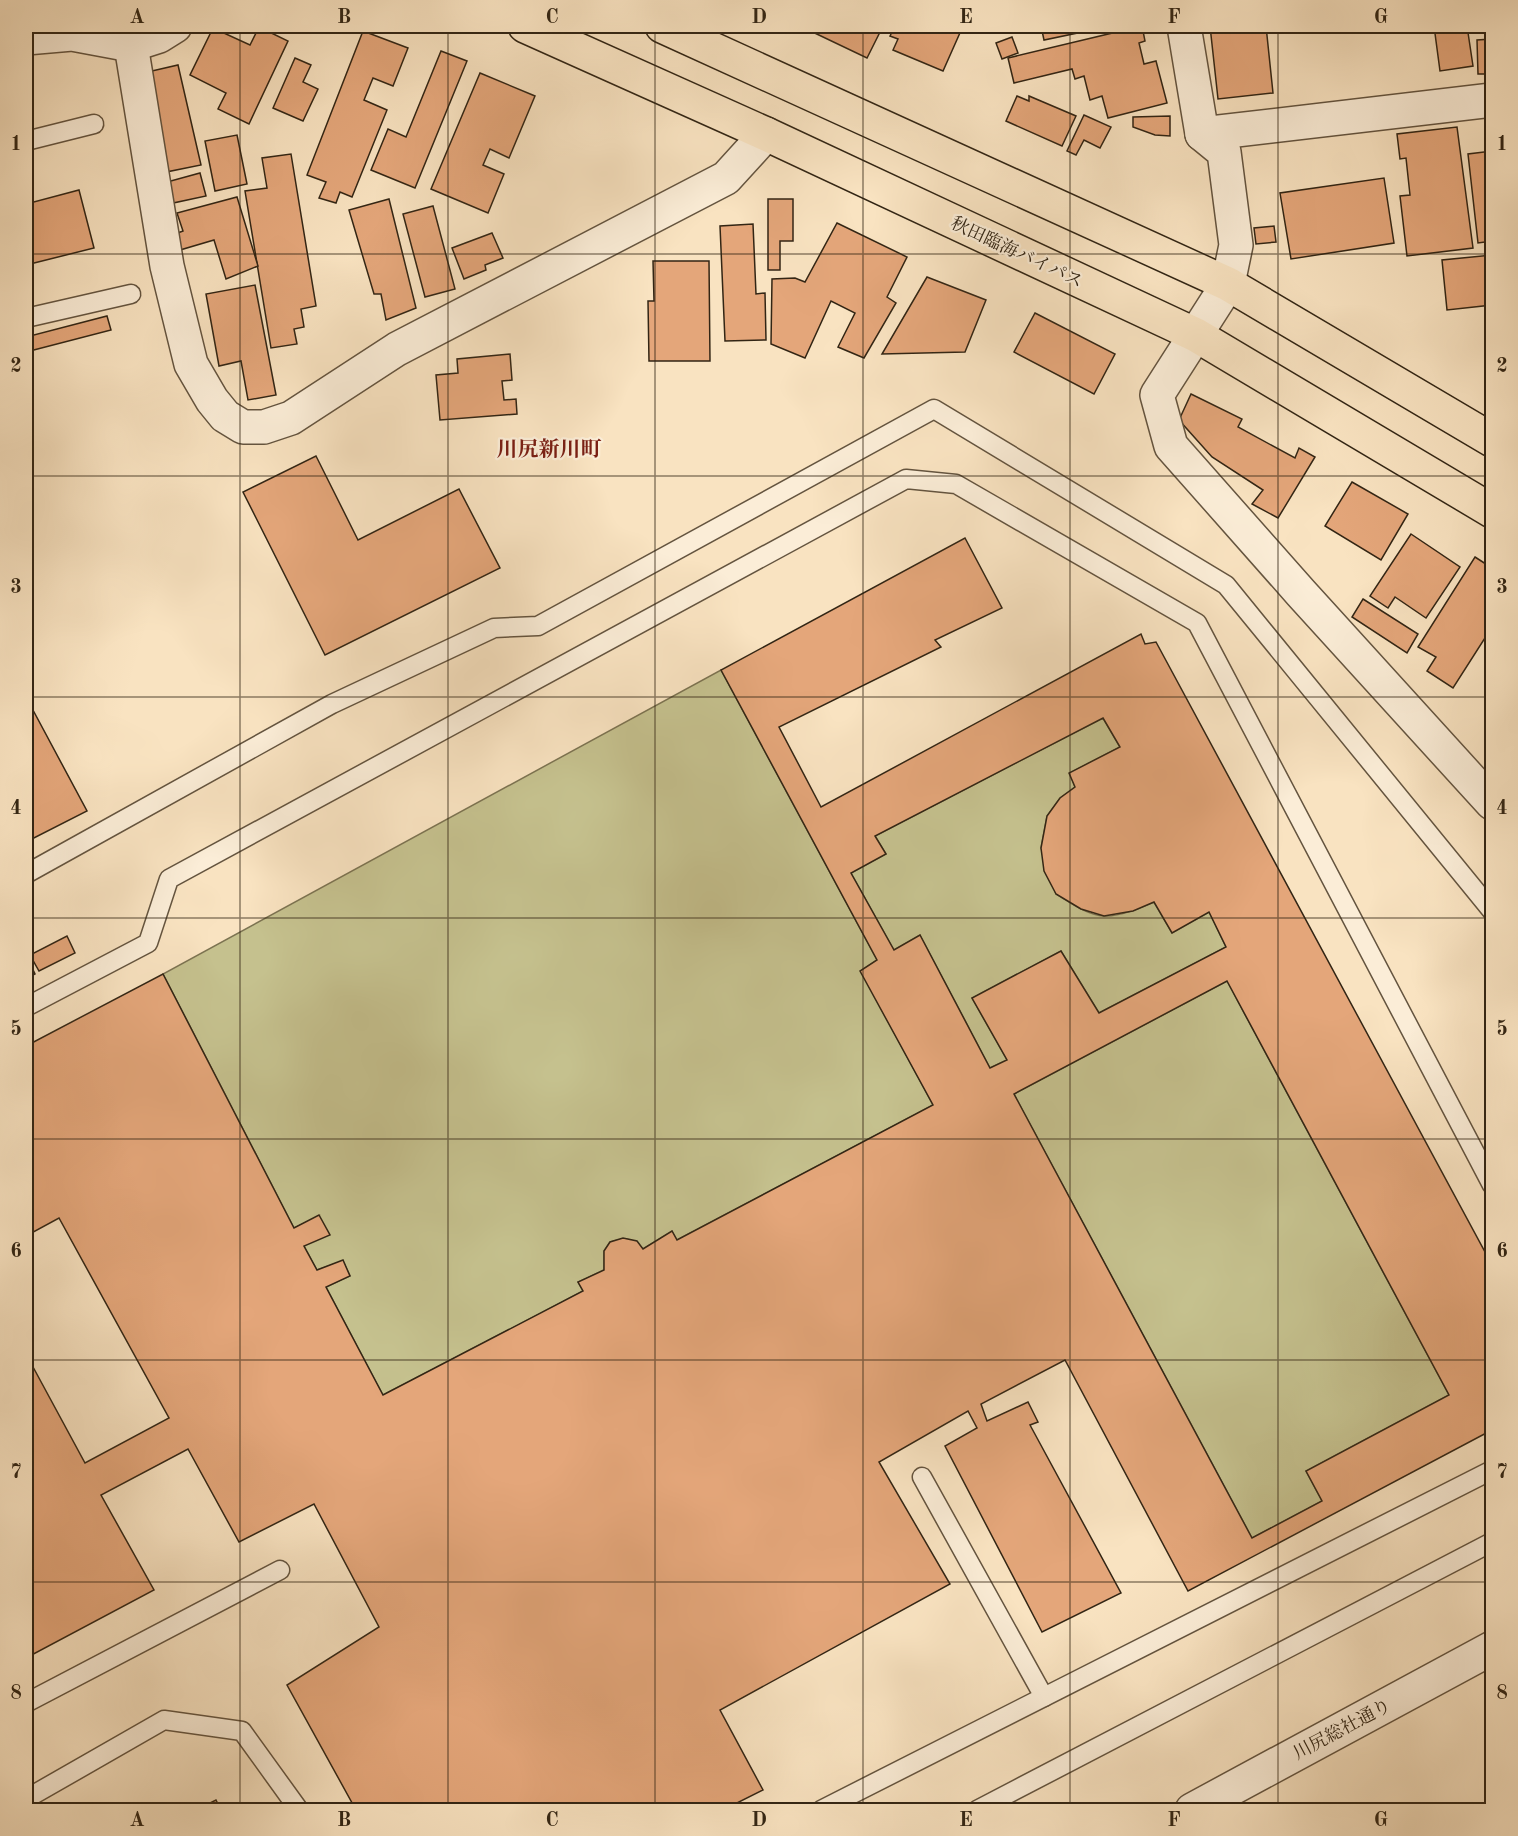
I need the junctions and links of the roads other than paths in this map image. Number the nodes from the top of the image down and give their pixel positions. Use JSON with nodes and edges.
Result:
{"nodes":[{"id":1,"x":175,"y":26,"type":"edge"},
{"id":2,"x":525,"y":26,"type":"edge"},
{"id":3,"x":662,"y":26,"type":"edge"},
{"id":4,"x":1184,"y":26,"type":"edge"},
{"id":5,"x":26,"y":38,"type":"edge"},
{"id":6,"x":131,"y":45,"type":"junction"},
{"id":7,"x":1492,"y":100,"type":"edge"},
{"id":8,"x":94,"y":124,"type":"dead end"},
{"id":9,"x":766,"y":134,"type":"junction"},
{"id":10,"x":1202,"y":134,"type":"junction"},
{"id":11,"x":26,"y":141,"type":"edge"},
{"id":12,"x":1228,"y":284,"type":"junction"},
{"id":13,"x":131,"y":294,"type":"dead end"},
{"id":14,"x":26,"y":318,"type":"edge"},
{"id":15,"x":1196,"y":335,"type":"junction"},
{"id":16,"x":1492,"y":440,"type":"edge"},
{"id":17,"x":1492,"y":512,"type":"edge"},
{"id":18,"x":1492,"y":803,"type":"edge"},
{"id":19,"x":26,"y":874,"type":"edge"},
{"id":20,"x":1492,"y":911,"type":"edge"},
{"id":21,"x":26,"y":1007,"type":"edge"},
{"id":22,"x":1492,"y":1185,"type":"edge"},
{"id":23,"x":1492,"y":1470,"type":"edge"},
{"id":24,"x":922,"y":1477,"type":"dead end"},
{"id":25,"x":1492,"y":1542,"type":"edge"},
{"id":26,"x":280,"y":1569,"type":"dead end"},
{"id":27,"x":1492,"y":1648,"type":"edge"},
{"id":28,"x":1044,"y":1697,"type":"junction"},
{"id":29,"x":26,"y":1703,"type":"edge"},
{"id":30,"x":26,"y":1799,"type":"edge"},
{"id":31,"x":299,"y":1810,"type":"edge"},
{"id":32,"x":821,"y":1810,"type":"edge"},
{"id":33,"x":977,"y":1810,"type":"edge"},
{"id":34,"x":1192,"y":1810,"type":"edge"}],
"edges":[{"from":1,"to":6,"type":"street"},
{"from":2,"to":9,"type":"highway","name":"秋田臨海バイパス"},
{"from":3,"to":12,"type":"highway"},
{"from":4,"to":10,"type":"street"},
{"from":5,"to":6,"type":"street"},
{"from":6,"to":9,"type":"street"},
{"from":7,"to":10,"type":"street"},
{"from":8,"to":11,"type":"lane"},
{"from":9,"to":15,"type":"highway","name":"秋田臨海バイパス"},
{"from":10,"to":12,"type":"street"},
{"from":12,"to":15,"type":"street"},
{"from":12,"to":16,"type":"highway"},
{"from":13,"to":14,"type":"lane"},
{"from":15,"to":17,"type":"highway","name":"秋田臨海バイパス"},
{"from":15,"to":18,"type":"street"},
{"from":19,"to":20,"type":"lane"},
{"from":21,"to":22,"type":"lane"},
{"from":23,"to":28,"type":"lane"},
{"from":24,"to":28,"type":"lane"},
{"from":25,"to":33,"type":"lane"},
{"from":26,"to":29,"type":"lane"},
{"from":27,"to":34,"type":"street","name":"川尻総社通り"},
{"from":28,"to":32,"type":"lane"},
{"from":30,"to":31,"type":"lane"}]}
